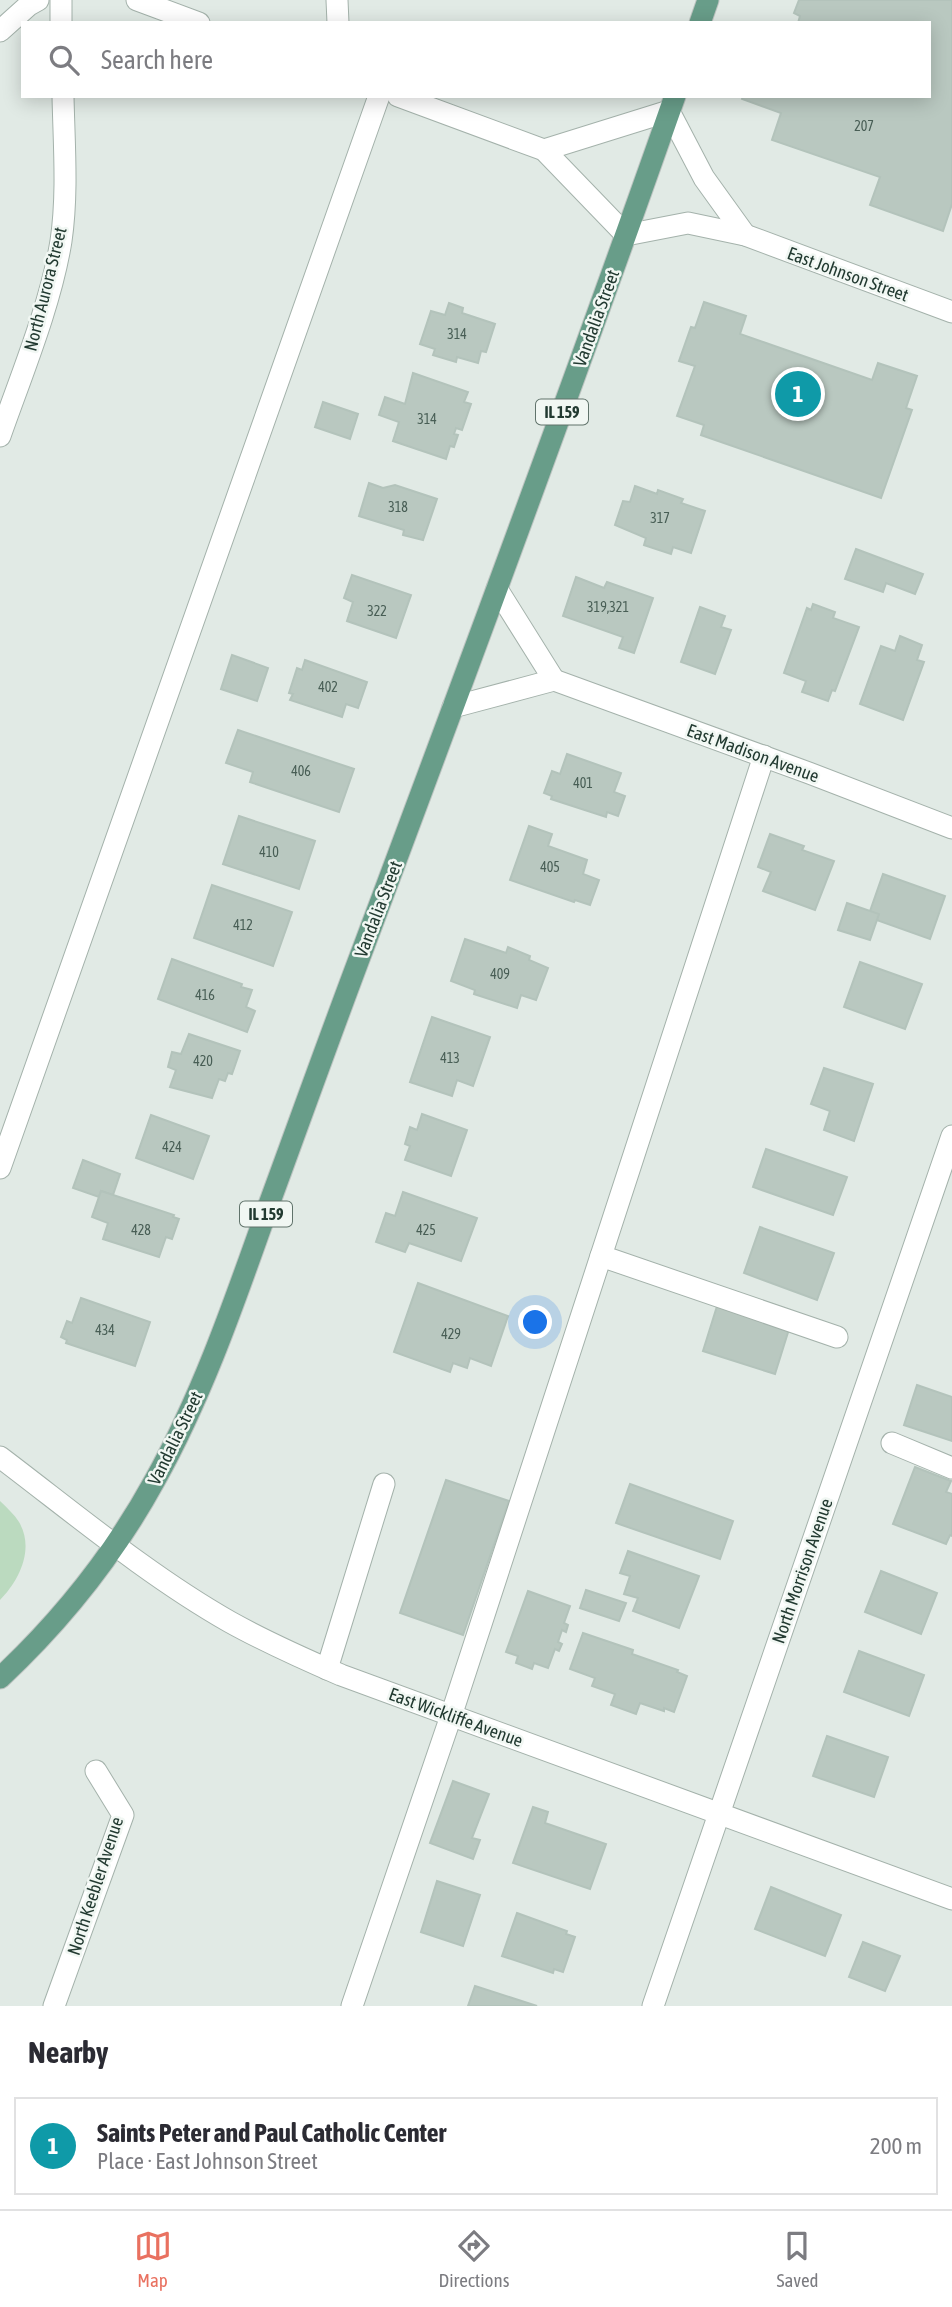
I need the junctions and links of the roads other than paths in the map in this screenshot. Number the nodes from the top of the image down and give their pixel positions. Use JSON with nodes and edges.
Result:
{"nodes":[{"id":1,"x":38,"y":0,"type":"edge"},
{"id":2,"x":61,"y":0,"type":"edge"},
{"id":3,"x":138,"y":0,"type":"edge"},
{"id":4,"x":337,"y":0,"type":"edge"},
{"id":5,"x":708,"y":0,"type":"edge"},
{"id":6,"x":61,"y":21,"type":"edge"},
{"id":7,"x":194,"y":21,"type":"edge"},
{"id":8,"x":338,"y":21,"type":"edge"},
{"id":9,"x":701,"y":21,"type":"edge"},
{"id":10,"x":0,"y":31,"type":"edge"},
{"id":11,"x":63,"y":98,"type":"edge"},
{"id":12,"x":378,"y":98,"type":"edge"},
{"id":13,"x":403,"y":98,"type":"edge"},
{"id":14,"x":672,"y":104,"type":"edge"},
{"id":15,"x":544,"y":150,"type":"junction"},
{"id":16,"x":626,"y":235,"type":"junction"},
{"id":17,"x":745,"y":235,"type":"junction"},
{"id":18,"x":952,"y":312,"type":"edge"},
{"id":19,"x":0,"y":436,"type":"edge"},
{"id":20,"x":498,"y":589,"type":"junction"},
{"id":21,"x":554,"y":680,"type":"junction"},
{"id":22,"x":453,"y":707,"type":"junction"},
{"id":23,"x":764,"y":756,"type":"junction"},
{"id":24,"x":952,"y":828,"type":"edge"},
{"id":25,"x":952,"y":1136,"type":"edge"},
{"id":26,"x":0,"y":1168,"type":"edge"},
{"id":27,"x":601,"y":1255,"type":"junction"},
{"id":28,"x":837,"y":1337,"type":"dead end"},
{"id":29,"x":892,"y":1443,"type":"dead end"},
{"id":30,"x":0,"y":1457,"type":"edge"},
{"id":31,"x":952,"y":1468,"type":"edge"},
{"id":32,"x":384,"y":1484,"type":"dead end"},
{"id":33,"x":115,"y":1544,"type":"junction"},
{"id":34,"x":327,"y":1669,"type":"junction"},
{"id":35,"x":0,"y":1678,"type":"edge"},
{"id":36,"x":452,"y":1716,"type":"junction"},
{"id":37,"x":96,"y":1771,"type":"dead end"},
{"id":38,"x":720,"y":1815,"type":"junction"},
{"id":39,"x":952,"y":1899,"type":"edge"},
{"id":40,"x":54,"y":2006,"type":"edge"},
{"id":41,"x":352,"y":2006,"type":"edge"},
{"id":42,"x":653,"y":2006,"type":"edge"}],
"edges":[{"from":1,"to":10,"type":"street"},
{"from":2,"to":6,"type":"street"},
{"from":3,"to":7,"type":"street"},
{"from":4,"to":8,"type":"street"},
{"from":5,"to":9,"type":"main road"},
{"from":11,"to":19,"type":"street","name":"North Aurora Street"},
{"from":12,"to":26,"type":"street"},
{"from":13,"to":15,"type":"street"},
{"from":14,"to":15,"type":"street"},
{"from":14,"to":16,"type":"main road","name":"Vandalia Street","number":"IL 159"},
{"from":14,"to":17,"type":"street"},
{"from":15,"to":16,"type":"street"},
{"from":16,"to":17,"type":"street","name":"East Johnson Street"},
{"from":16,"to":20,"type":"main road","name":"Vandalia Street","number":"IL 159"},
{"from":17,"to":18,"type":"street","name":"East Johnson Street"},
{"from":20,"to":21,"type":"street"},
{"from":20,"to":22,"type":"main road","name":"Vandalia Street","number":"IL 159"},
{"from":21,"to":22,"type":"street"},
{"from":21,"to":23,"type":"street","name":"East Madison Avenue"},
{"from":22,"to":33,"type":"main road","name":"Vandalia Street","number":"IL 159"},
{"from":23,"to":24,"type":"street","name":"East Madison Avenue"},
{"from":23,"to":27,"type":"street"},
{"from":25,"to":38,"type":"street","name":"North Morrison Avenue"},
{"from":27,"to":28,"type":"street"},
{"from":27,"to":36,"type":"street"},
{"from":29,"to":31,"type":"street"},
{"from":30,"to":33,"type":"street","name":"East Wickliffe Avenue"},
{"from":32,"to":34,"type":"street"},
{"from":33,"to":34,"type":"street","name":"East Wickliffe Avenue"},
{"from":33,"to":35,"type":"main road","name":"Vandalia Street","number":"IL 159"},
{"from":34,"to":36,"type":"street","name":"East Wickliffe Avenue"},
{"from":36,"to":38,"type":"street","name":"East Wickliffe Avenue"},
{"from":36,"to":41,"type":"street"},
{"from":37,"to":40,"type":"street","name":"North Keebler Avenue"},
{"from":38,"to":39,"type":"street","name":"East Wickliffe Avenue"},
{"from":38,"to":42,"type":"street","name":"North Morrison Avenue"}]}
